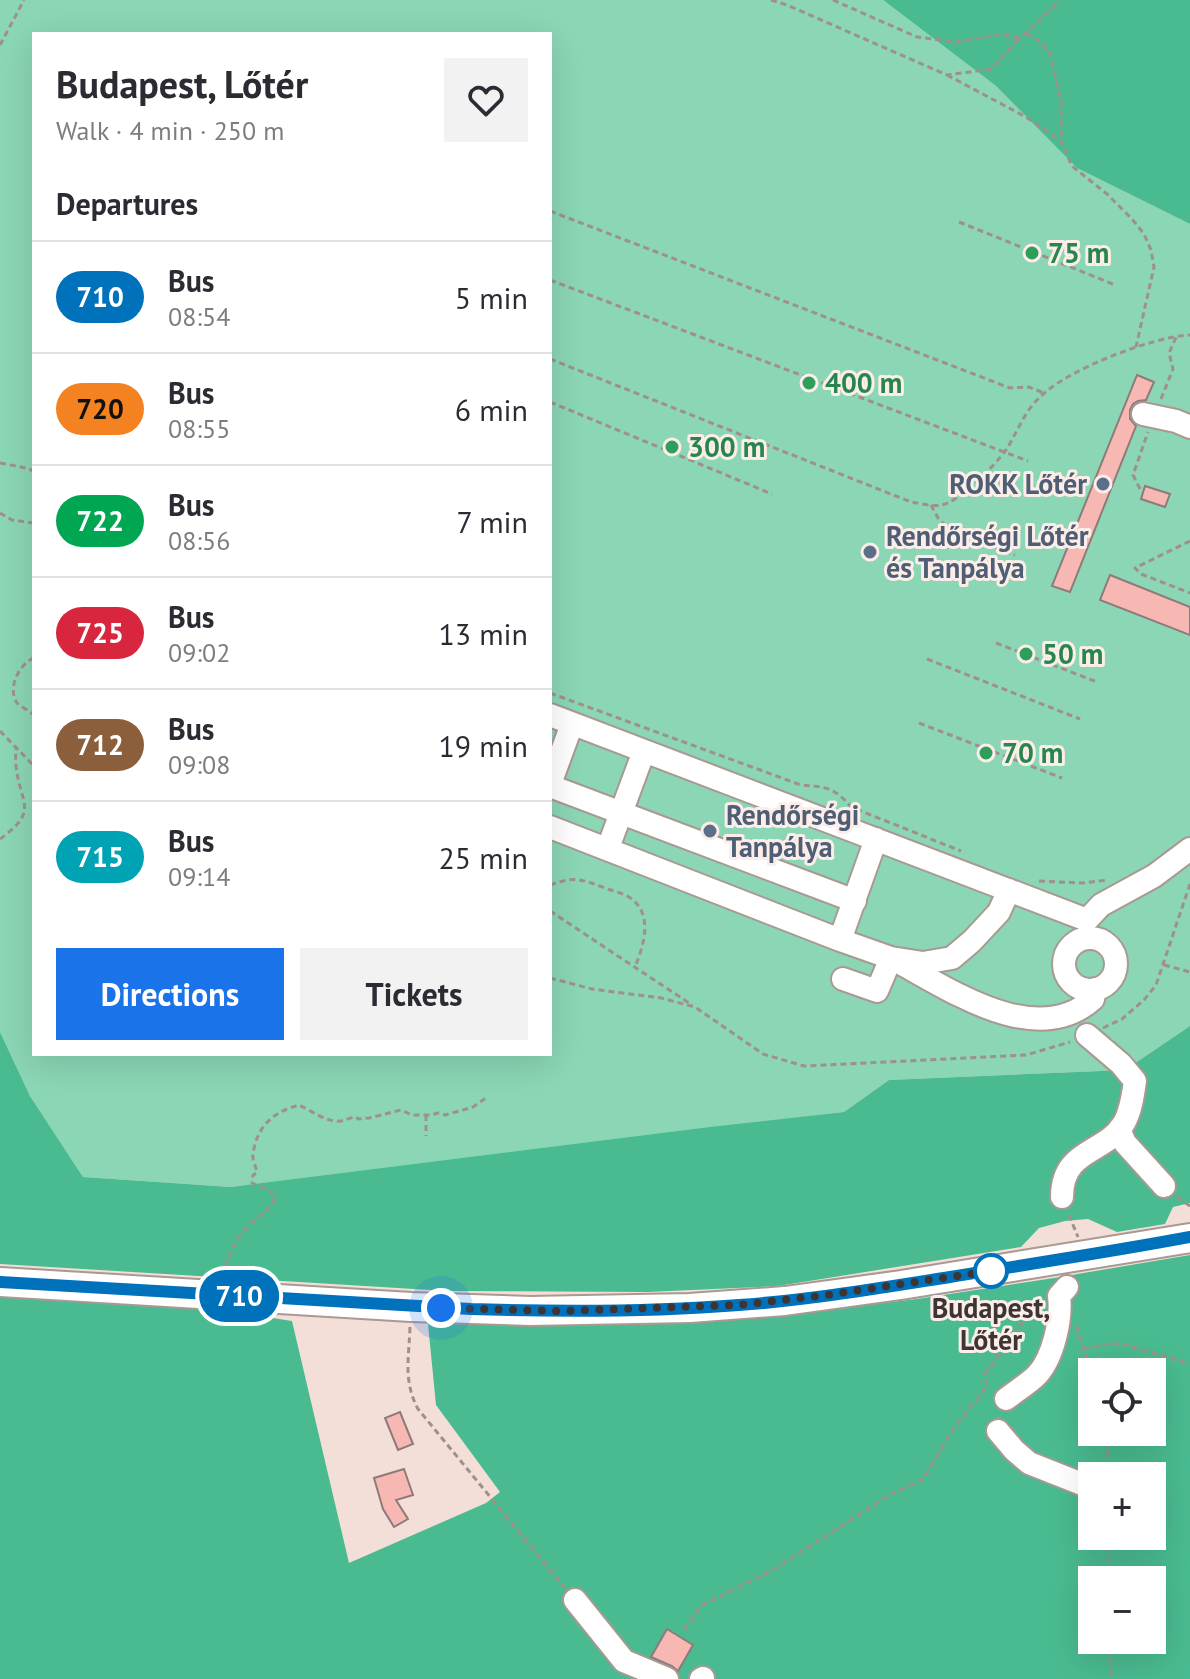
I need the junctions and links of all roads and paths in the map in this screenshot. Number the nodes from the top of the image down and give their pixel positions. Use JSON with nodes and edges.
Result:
{"nodes":[{"id":1,"x":24,"y":0,"type":"edge"},
{"id":2,"x":771,"y":0,"type":"edge"},
{"id":3,"x":833,"y":0,"type":"edge"},
{"id":4,"x":1060,"y":0,"type":"edge"},
{"id":5,"x":1026,"y":33,"type":"junction"},
{"id":6,"x":1019,"y":38,"type":"junction"},
{"id":7,"x":0,"y":45,"type":"edge"},
{"id":8,"x":947,"y":75,"type":"junction"},
{"id":9,"x":1061,"y":141,"type":"junction"},
{"id":10,"x":552,"y":212,"type":"edge"},
{"id":11,"x":959,"y":222,"type":"dead end"},
{"id":12,"x":552,"y":281,"type":"edge"},
{"id":13,"x":1115,"y":285,"type":"dead end"},
{"id":14,"x":1190,"y":335,"type":"edge"},
{"id":15,"x":1136,"y":348,"type":"junction"},
{"id":16,"x":552,"y":360,"type":"edge"},
{"id":17,"x":1044,"y":393,"type":"junction"},
{"id":18,"x":552,"y":403,"type":"edge"},
{"id":19,"x":1143,"y":414,"type":"dead end"},
{"id":20,"x":1190,"y":427,"type":"edge"},
{"id":21,"x":1004,"y":452,"type":"junction"},
{"id":22,"x":1028,"y":461,"type":"dead end"},
{"id":23,"x":0,"y":463,"type":"edge"},
{"id":24,"x":32,"y":470,"type":"edge"},
{"id":25,"x":772,"y":494,"type":"dead end"},
{"id":26,"x":931,"y":505,"type":"junction"},
{"id":27,"x":0,"y":513,"type":"edge"},
{"id":28,"x":32,"y":523,"type":"edge"},
{"id":29,"x":1190,"y":541,"type":"edge"},
{"id":30,"x":1015,"y":555,"type":"dead end"},
{"id":31,"x":1190,"y":593,"type":"edge"},
{"id":32,"x":996,"y":643,"type":"dead end"},
{"id":33,"x":32,"y":659,"type":"edge"},
{"id":34,"x":927,"y":659,"type":"dead end"},
{"id":35,"x":1097,"y":682,"type":"dead end"},
{"id":36,"x":552,"y":694,"type":"edge"},
{"id":37,"x":32,"y":714,"type":"edge"},
{"id":38,"x":552,"y":716,"type":"edge"},
{"id":39,"x":1080,"y":719,"type":"dead end"},
{"id":40,"x":919,"y":723,"type":"dead end"},
{"id":41,"x":572,"y":724,"type":"junction"},
{"id":42,"x":0,"y":731,"type":"edge"},
{"id":43,"x":16,"y":747,"type":"junction"},
{"id":44,"x":644,"y":751,"type":"junction"},
{"id":45,"x":32,"y":764,"type":"edge"},
{"id":46,"x":1062,"y":778,"type":"dead end"},
{"id":47,"x":552,"y":779,"type":"edge"},
{"id":48,"x":552,"y":786,"type":"edge"},
{"id":49,"x":621,"y":813,"type":"junction"},
{"id":50,"x":552,"y":828,"type":"edge"},
{"id":51,"x":0,"y":839,"type":"edge"},
{"id":52,"x":876,"y":839,"type":"junction"},
{"id":53,"x":608,"y":848,"type":"junction"},
{"id":54,"x":1190,"y":849,"type":"edge"},
{"id":55,"x":966,"y":853,"type":"dead end"},
{"id":56,"x":1037,"y":881,"type":"dead end"},
{"id":57,"x":552,"y":884,"type":"edge"},
{"id":58,"x":1190,"y":884,"type":"edge"},
{"id":59,"x":1134,"y":886,"type":"junction"},
{"id":60,"x":1009,"y":890,"type":"junction"},
{"id":61,"x":855,"y":901,"type":"junction"},
{"id":62,"x":1184,"y":903,"type":"junction"},
{"id":63,"x":1190,"y":905,"type":"edge"},
{"id":64,"x":552,"y":912,"type":"edge"},
{"id":65,"x":1088,"y":929,"type":"junction"},
{"id":66,"x":840,"y":940,"type":"junction"},
{"id":67,"x":891,"y":958,"type":"junction"},
{"id":68,"x":1164,"y":965,"type":"junction"},
{"id":69,"x":635,"y":967,"type":"junction"},
{"id":70,"x":1190,"y":972,"type":"edge"},
{"id":71,"x":552,"y":979,"type":"edge"},
{"id":72,"x":843,"y":979,"type":"dead end"},
{"id":73,"x":1095,"y":989,"type":"junction"},
{"id":74,"x":695,"y":1007,"type":"junction"},
{"id":75,"x":1087,"y":1035,"type":"junction"},
{"id":76,"x":486,"y":1098,"type":"dead end"},
{"id":77,"x":426,"y":1115,"type":"junction"},
{"id":78,"x":1119,"y":1129,"type":"junction"},
{"id":79,"x":426,"y":1136,"type":"dead end"},
{"id":80,"x":1164,"y":1186,"type":"dead end"},
{"id":81,"x":1062,"y":1197,"type":"joint"},
{"id":82,"x":1190,"y":1238,"type":"edge"},
{"id":83,"x":1086,"y":1255,"type":"junction"},
{"id":84,"x":0,"y":1282,"type":"edge"},
{"id":85,"x":1063,"y":1292,"type":"joint"},
{"id":86,"x":219,"y":1295,"type":"junction"},
{"id":87,"x":411,"y":1307,"type":"junction"},
{"id":88,"x":1083,"y":1349,"type":"dead end"},
{"id":89,"x":1190,"y":1364,"type":"edge"},
{"id":90,"x":1006,"y":1399,"type":"dead end"},
{"id":91,"x":998,"y":1431,"type":"dead end"},
{"id":92,"x":1078,"y":1482,"type":"edge"},
{"id":93,"x":575,"y":1600,"type":"joint"},
{"id":94,"x":684,"y":1630,"type":"dead end"},
{"id":95,"x":1110,"y":1654,"type":"edge"},
{"id":96,"x":667,"y":1679,"type":"edge"},
{"id":97,"x":1111,"y":1679,"type":"edge"}],
"edges":[{"from":1,"to":7,"type":"path"},
{"from":2,"to":8,"type":"path"},
{"from":3,"to":6,"type":"path"},
{"from":4,"to":5,"type":"path"},
{"from":5,"to":6,"type":"path"},
{"from":5,"to":9,"type":"path"},
{"from":6,"to":8,"type":"path"},
{"from":8,"to":9,"type":"path"},
{"from":9,"to":15,"type":"path"},
{"from":10,"to":17,"type":"path"},
{"from":11,"to":13,"type":"path"},
{"from":12,"to":21,"type":"path"},
{"from":14,"to":15,"type":"path"},
{"from":15,"to":17,"type":"path"},
{"from":16,"to":26,"type":"path"},
{"from":17,"to":21,"type":"path"},
{"from":18,"to":25,"type":"path"},
{"from":19,"to":20,"type":"lane"},
{"from":21,"to":22,"type":"path"},
{"from":21,"to":26,"type":"path"},
{"from":23,"to":24,"type":"path"},
{"from":26,"to":30,"type":"path"},
{"from":27,"to":28,"type":"path"},
{"from":29,"to":31,"type":"path"},
{"from":32,"to":35,"type":"path"},
{"from":33,"to":37,"type":"path"},
{"from":34,"to":39,"type":"path"},
{"from":36,"to":55,"type":"path"},
{"from":38,"to":41,"type":"lane"},
{"from":40,"to":46,"type":"path"},
{"from":41,"to":44,"type":"lane"},
{"from":41,"to":47,"type":"lane"},
{"from":42,"to":43,"type":"path"},
{"from":43,"to":45,"type":"path"},
{"from":43,"to":51,"type":"path"},
{"from":44,"to":49,"type":"lane"},
{"from":44,"to":52,"type":"lane"},
{"from":48,"to":49,"type":"lane"},
{"from":49,"to":53,"type":"lane"},
{"from":49,"to":61,"type":"lane"},
{"from":50,"to":53,"type":"lane"},
{"from":52,"to":60,"type":"lane"},
{"from":52,"to":61,"type":"lane"},
{"from":53,"to":66,"type":"lane"},
{"from":54,"to":59,"type":"lane"},
{"from":56,"to":59,"type":"path"},
{"from":57,"to":69,"type":"path"},
{"from":58,"to":62,"type":"path"},
{"from":59,"to":65,"type":"lane"},
{"from":60,"to":65,"type":"lane"},
{"from":60,"to":67,"type":"lane"},
{"from":61,"to":66,"type":"lane"},
{"from":62,"to":63,"type":"path"},
{"from":62,"to":68,"type":"path"},
{"from":64,"to":69,"type":"path"},
{"from":65,"to":73,"type":"lane"},
{"from":65,"to":73,"type":"lane"},
{"from":66,"to":67,"type":"lane"},
{"from":67,"to":72,"type":"lane"},
{"from":67,"to":73,"type":"lane"},
{"from":68,"to":70,"type":"path"},
{"from":68,"to":75,"type":"path"},
{"from":69,"to":74,"type":"path"},
{"from":71,"to":74,"type":"path"},
{"from":74,"to":75,"type":"path"},
{"from":75,"to":78,"type":"lane"},
{"from":76,"to":77,"type":"path"},
{"from":77,"to":79,"type":"path"},
{"from":77,"to":86,"type":"path"},
{"from":78,"to":80,"type":"lane"},
{"from":78,"to":81,"type":"lane"},
{"from":81,"to":83,"type":"path"},
{"from":82,"to":83,"type":"main road"},
{"from":83,"to":87,"type":"main road"},
{"from":84,"to":86,"type":"main road"},
{"from":85,"to":90,"type":"lane"},
{"from":85,"to":94,"type":"path"},
{"from":86,"to":87,"type":"main road"},
{"from":87,"to":93,"type":"path"},
{"from":88,"to":89,"type":"path"},
{"from":91,"to":92,"type":"lane"},
{"from":93,"to":96,"type":"lane"},
{"from":95,"to":97,"type":"path"}]}
